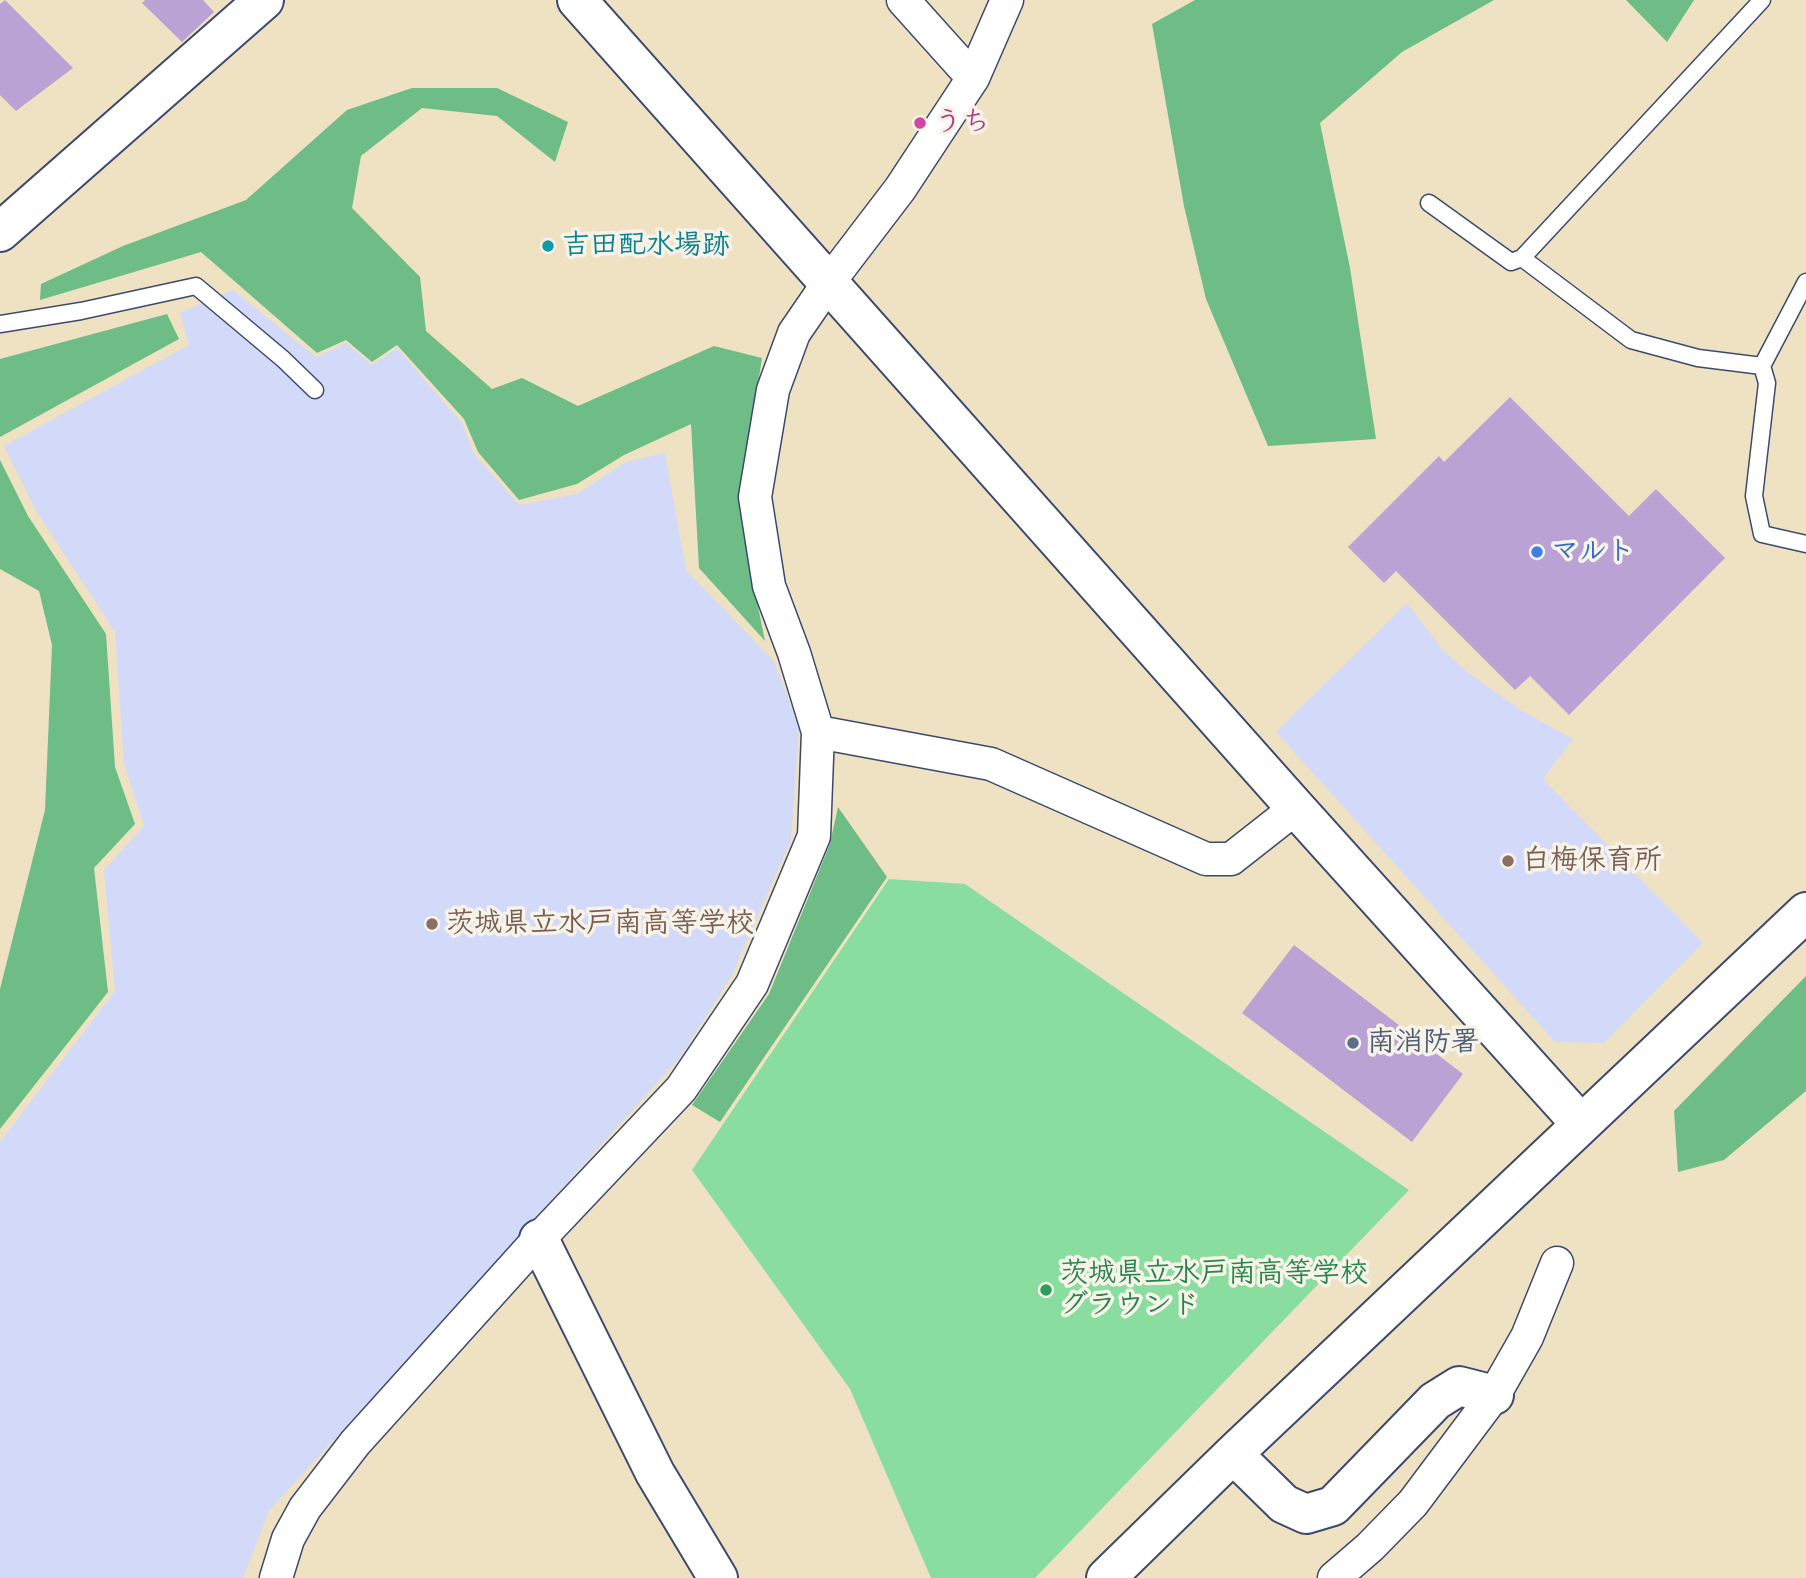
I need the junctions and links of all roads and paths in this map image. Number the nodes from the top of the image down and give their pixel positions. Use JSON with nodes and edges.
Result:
{"nodes":[{"id":1,"x":577,"y":0,"type":"edge"},
{"id":2,"x":903,"y":0,"type":"edge"},
{"id":3,"x":1007,"y":0,"type":"edge"},
{"id":4,"x":1762,"y":0,"type":"edge"},
{"id":5,"x":258,"y":2,"type":"edge"},
{"id":6,"x":973,"y":78,"type":"junction"},
{"id":7,"x":1429,"y":203,"type":"dead end"},
{"id":8,"x":0,"y":232,"type":"edge"},
{"id":9,"x":1521,"y":258,"type":"junction"},
{"id":10,"x":829,"y":282,"type":"junction"},
{"id":11,"x":1806,"y":282,"type":"edge"},
{"id":12,"x":0,"y":324,"type":"edge"},
{"id":13,"x":1762,"y":366,"type":"junction"},
{"id":14,"x":315,"y":390,"type":"dead end"},
{"id":15,"x":1806,"y":544,"type":"edge"},
{"id":16,"x":818,"y":733,"type":"junction"},
{"id":17,"x":1296,"y":808,"type":"junction"},
{"id":18,"x":1806,"y":912,"type":"edge"},
{"id":19,"x":1581,"y":1124,"type":"junction"},
{"id":20,"x":539,"y":1239,"type":"junction"},
{"id":21,"x":1557,"y":1263,"type":"dead end"},
{"id":22,"x":1494,"y":1395,"type":"junction"},
{"id":23,"x":1233,"y":1454,"type":"junction"},
{"id":24,"x":276,"y":1578,"type":"edge"},
{"id":25,"x":718,"y":1578,"type":"edge"},
{"id":26,"x":1106,"y":1578,"type":"edge"},
{"id":27,"x":1334,"y":1578,"type":"edge"}],
"edges":[{"from":1,"to":10,"type":"street"},
{"from":2,"to":6,"type":"street"},
{"from":3,"to":6,"type":"street"},
{"from":4,"to":9,"type":"lane"},
{"from":5,"to":8,"type":"street"},
{"from":6,"to":10,"type":"street"},
{"from":7,"to":9,"type":"lane"},
{"from":9,"to":13,"type":"lane"},
{"from":10,"to":16,"type":"street"},
{"from":10,"to":17,"type":"street"},
{"from":11,"to":13,"type":"lane"},
{"from":12,"to":14,"type":"lane"},
{"from":13,"to":15,"type":"lane"},
{"from":16,"to":17,"type":"street"},
{"from":16,"to":20,"type":"street"},
{"from":17,"to":19,"type":"street"},
{"from":18,"to":19,"type":"street"},
{"from":19,"to":23,"type":"street"},
{"from":20,"to":24,"type":"street"},
{"from":20,"to":25,"type":"street"},
{"from":21,"to":22,"type":"street"},
{"from":22,"to":23,"type":"street"},
{"from":22,"to":27,"type":"street"},
{"from":23,"to":26,"type":"street"}]}
